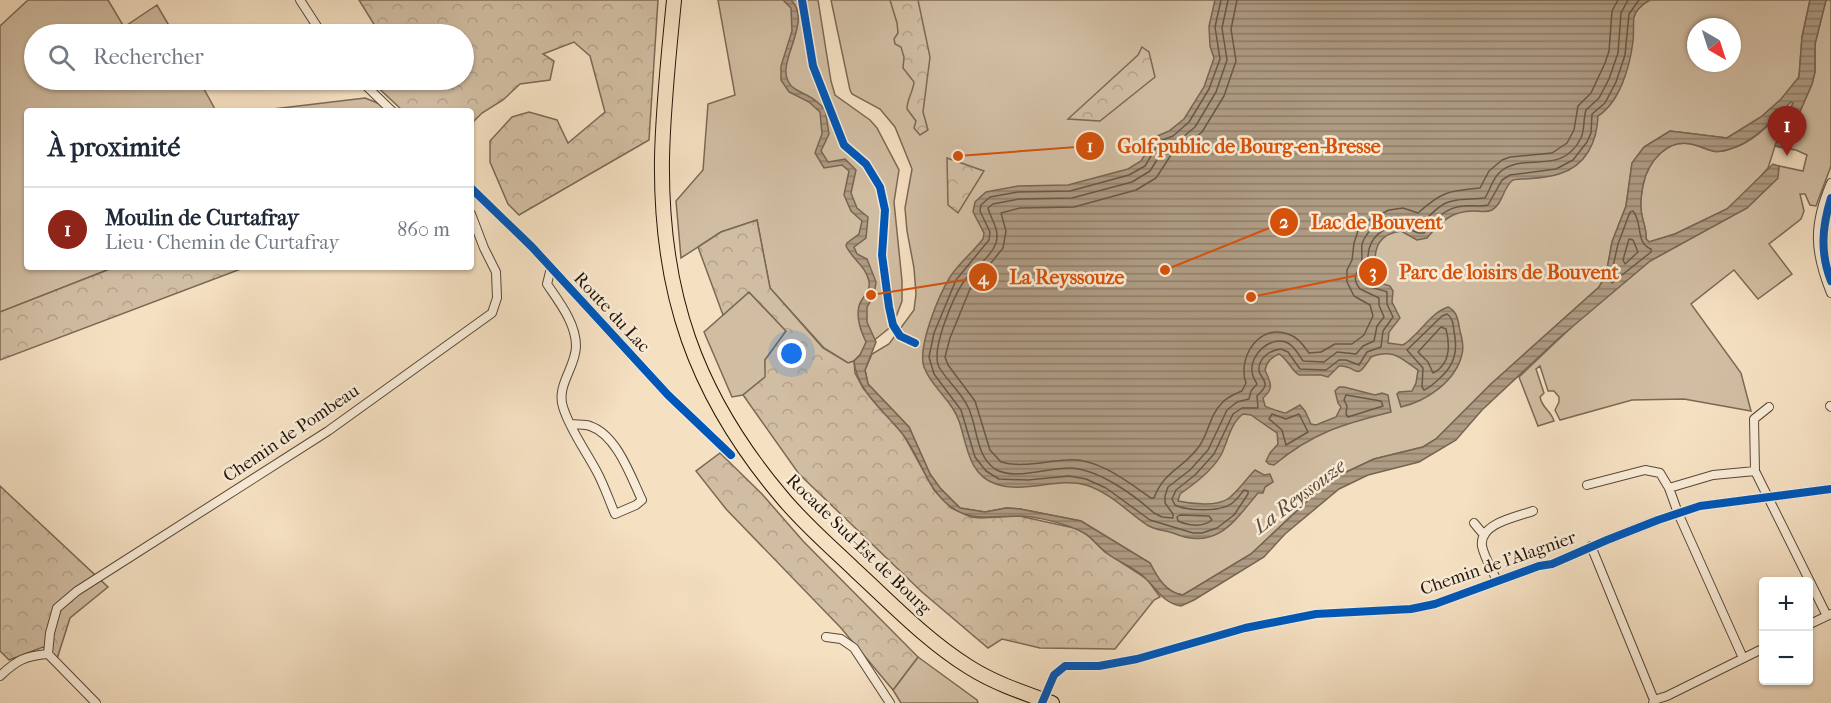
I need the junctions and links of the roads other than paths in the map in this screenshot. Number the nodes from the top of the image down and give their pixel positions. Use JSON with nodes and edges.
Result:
{"nodes":[{"id":1,"x":300,"y":0,"type":"edge"},
{"id":2,"x":674,"y":0,"type":"edge"},
{"id":3,"x":316,"y":24,"type":"edge"},
{"id":4,"x":370,"y":90,"type":"edge"},
{"id":5,"x":389,"y":108,"type":"edge"},
{"id":6,"x":1831,"y":183,"type":"edge"},
{"id":7,"x":474,"y":191,"type":"edge"},
{"id":8,"x":474,"y":222,"type":"edge"},
{"id":9,"x":551,"y":268,"type":"junction"},
{"id":10,"x":1831,"y":293,"type":"edge"},
{"id":11,"x":1769,"y":407,"type":"dead end"},
{"id":12,"x":571,"y":424,"type":"junction"},
{"id":13,"x":731,"y":455,"type":"dead end"},
{"id":14,"x":1755,"y":471,"type":"junction"},
{"id":15,"x":1587,"y":485,"type":"dead end"},
{"id":16,"x":1669,"y":488,"type":"junction"},
{"id":17,"x":1831,"y":489,"type":"edge"},
{"id":18,"x":1767,"y":496,"type":"junction"},
{"id":19,"x":1533,"y":511,"type":"dead end"},
{"id":20,"x":1678,"y":513,"type":"junction"},
{"id":21,"x":1474,"y":523,"type":"dead end"},
{"id":22,"x":1484,"y":535,"type":"junction"},
{"id":23,"x":1591,"y":546,"type":"junction"},
{"id":24,"x":1497,"y":581,"type":"junction"},
{"id":25,"x":1829,"y":615,"type":"edge"},
{"id":26,"x":1813,"y":623,"type":"edge"},
{"id":27,"x":826,"y":638,"type":"dead end"},
{"id":28,"x":1759,"y":650,"type":"edge"},
{"id":29,"x":48,"y":654,"type":"junction"},
{"id":30,"x":1743,"y":658,"type":"junction"},
{"id":31,"x":1065,"y":666,"type":"dead end"},
{"id":32,"x":0,"y":676,"type":"edge"},
{"id":33,"x":1047,"y":701,"type":"edge"},
{"id":34,"x":1653,"y":701,"type":"edge"},
{"id":35,"x":96,"y":703,"type":"edge"},
{"id":36,"x":890,"y":703,"type":"edge"}],
"edges":[{"from":1,"to":3,"type":"street"},
{"from":2,"to":33,"type":"main road","name":"Rocade Sud-Est de Bourg"},
{"from":4,"to":5,"type":"street"},
{"from":6,"to":10,"type":"street"},
{"from":7,"to":9,"type":"street","name":"Route du Lac"},
{"from":8,"to":29,"type":"street","name":"Chemin de Pombeau"},
{"from":9,"to":12,"type":"street"},
{"from":9,"to":13,"type":"street","name":"Route du Lac"},
{"from":11,"to":14,"type":"street"},
{"from":12,"to":12,"type":"street"},
{"from":14,"to":16,"type":"street"},
{"from":14,"to":18,"type":"street"},
{"from":15,"to":16,"type":"street"},
{"from":16,"to":20,"type":"street"},
{"from":17,"to":18,"type":"street","name":"Chemin de l'Alagnier"},
{"from":18,"to":20,"type":"street","name":"Chemin de l'Alagnier"},
{"from":18,"to":25,"type":"street"},
{"from":19,"to":22,"type":"street"},
{"from":20,"to":23,"type":"street","name":"Chemin de l'Alagnier"},
{"from":20,"to":30,"type":"street"},
{"from":21,"to":22,"type":"street"},
{"from":22,"to":24,"type":"street"},
{"from":23,"to":24,"type":"street","name":"Chemin de l'Alagnier"},
{"from":23,"to":34,"type":"street"},
{"from":24,"to":31,"type":"street","name":"Chemin de l'Alagnier"},
{"from":25,"to":26,"type":"street"},
{"from":27,"to":36,"type":"street"},
{"from":28,"to":30,"type":"street"},
{"from":29,"to":32,"type":"street"},
{"from":29,"to":35,"type":"street"},
{"from":30,"to":34,"type":"street"}]}
